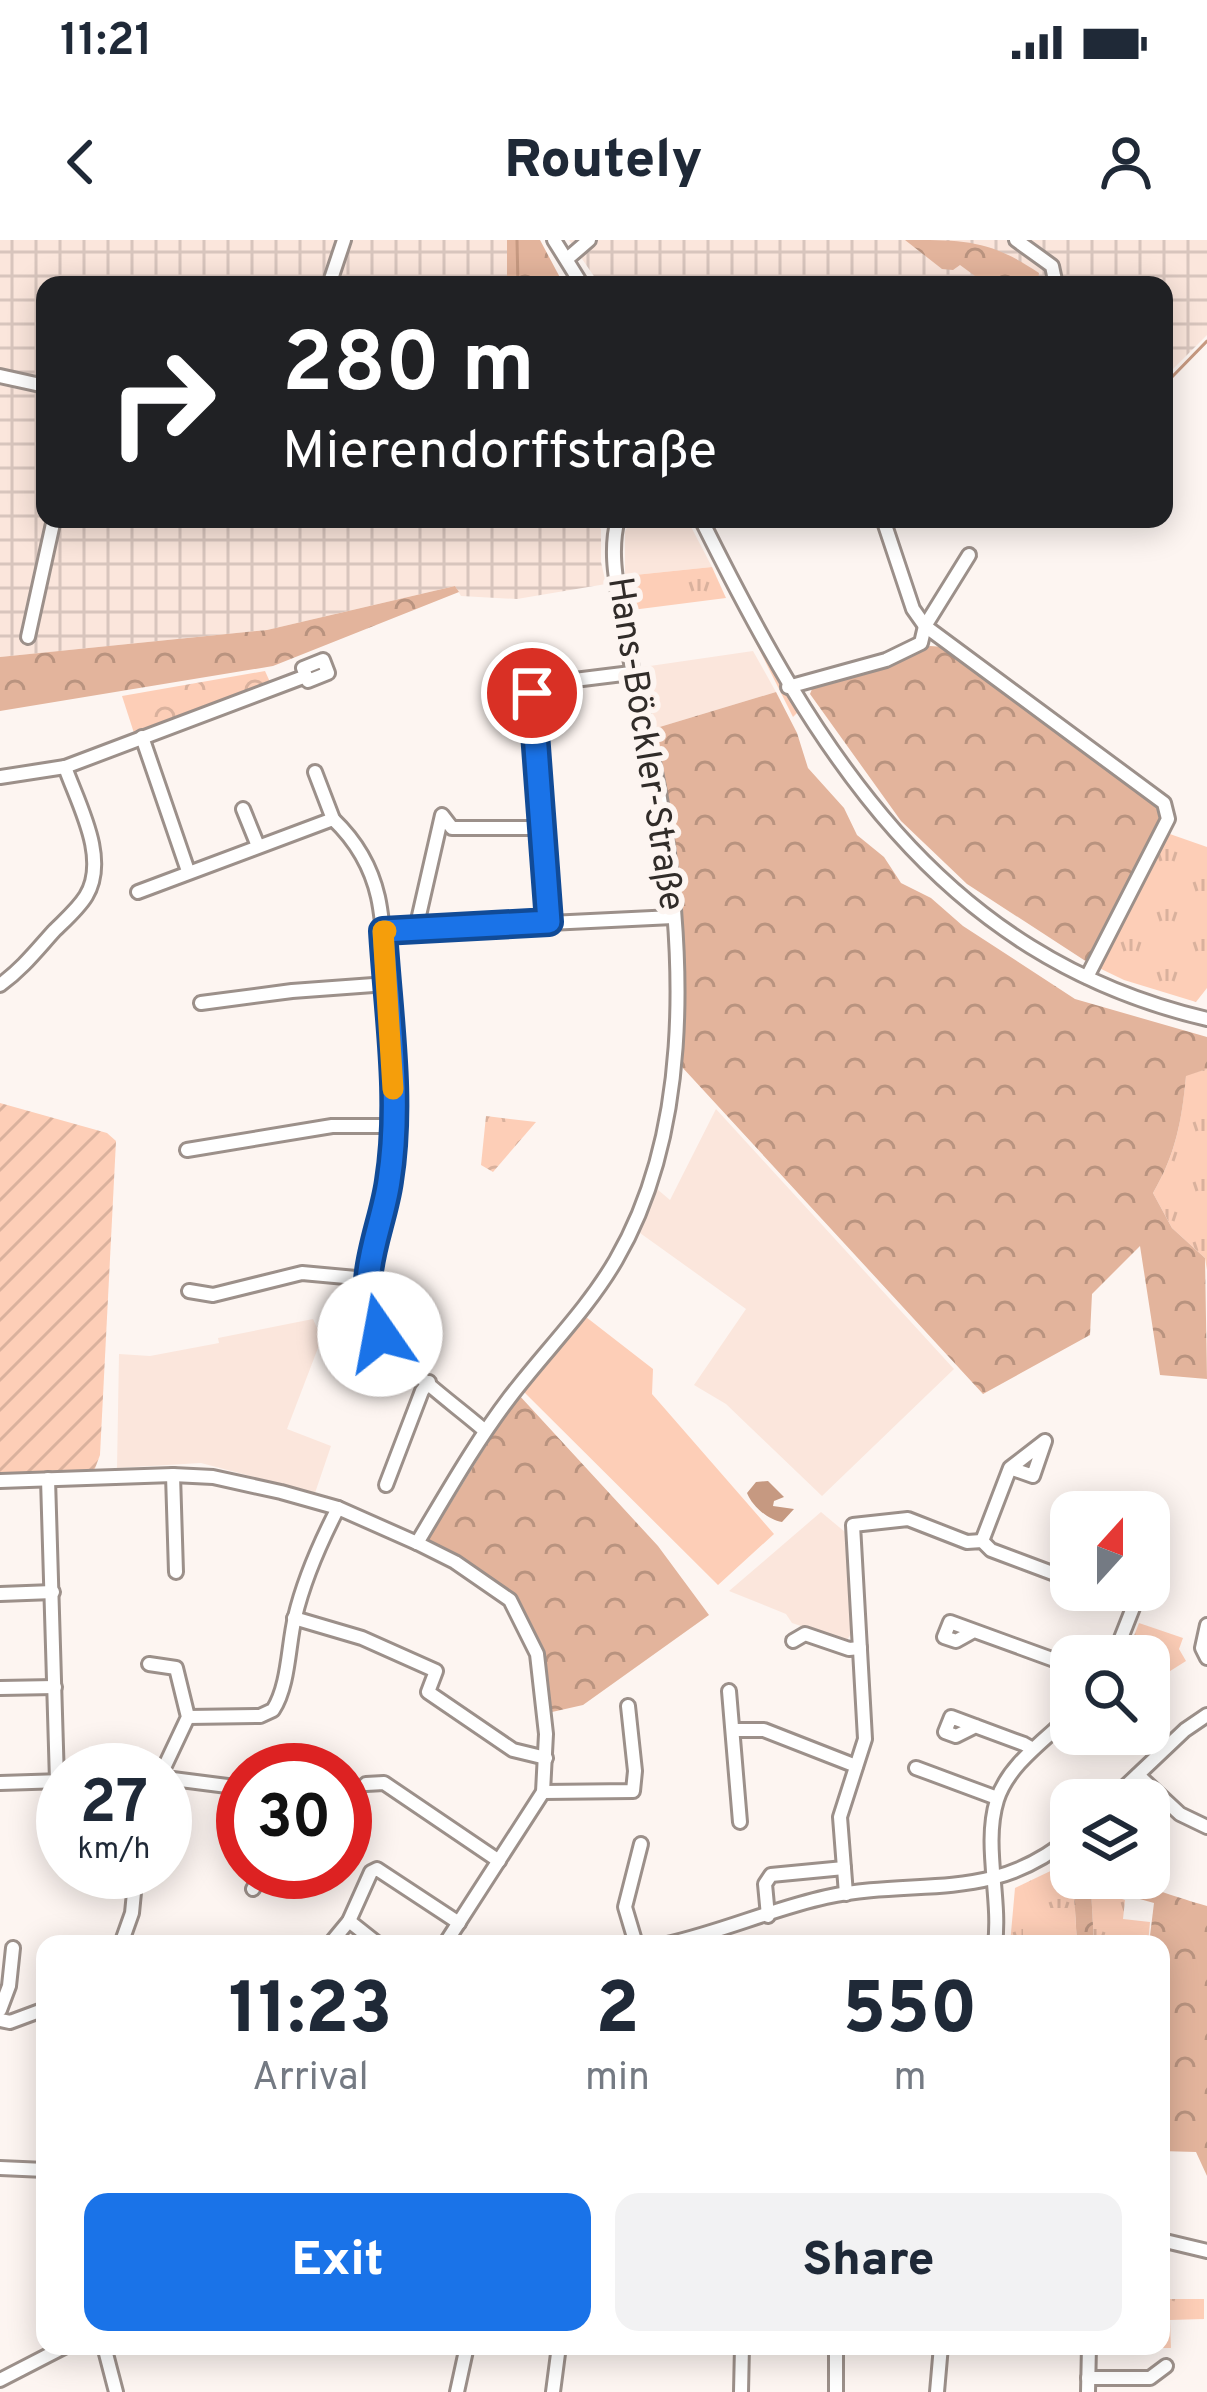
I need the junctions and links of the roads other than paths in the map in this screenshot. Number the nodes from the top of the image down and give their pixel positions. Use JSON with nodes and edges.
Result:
{"nodes":[{"id":1,"x":344,"y":240,"type":"edge"},
{"id":2,"x":554,"y":240,"type":"edge"},
{"id":3,"x":589,"y":240,"type":"edge"},
{"id":4,"x":1016,"y":240,"type":"edge"},
{"id":5,"x":567,"y":259,"type":"junction"},
{"id":6,"x":332,"y":276,"type":"edge"},
{"id":7,"x":577,"y":276,"type":"edge"},
{"id":8,"x":1054,"y":276,"type":"edge"},
{"id":9,"x":0,"y":376,"type":"edge"},
{"id":10,"x":36,"y":384,"type":"edge"},
{"id":11,"x":51,"y":528,"type":"edge"},
{"id":12,"x":615,"y":528,"type":"edge"},
{"id":13,"x":705,"y":528,"type":"edge"},
{"id":14,"x":886,"y":528,"type":"edge"},
{"id":15,"x":969,"y":555,"type":"dead end"},
{"id":16,"x":925,"y":626,"type":"junction"},
{"id":17,"x":28,"y":637,"type":"dead end"},
{"id":18,"x":632,"y":673,"type":"junction"},
{"id":19,"x":306,"y":676,"type":"dead end"},
{"id":20,"x":788,"y":687,"type":"junction"},
{"id":21,"x":142,"y":737,"type":"junction"},
{"id":22,"x":64,"y":767,"type":"junction"},
{"id":23,"x":315,"y":772,"type":"dead end"},
{"id":24,"x":0,"y":777,"type":"edge"},
{"id":25,"x":243,"y":809,"type":"dead end"},
{"id":26,"x":333,"y":820,"type":"junction"},
{"id":27,"x":545,"y":828,"type":"junction"},
{"id":28,"x":258,"y":846,"type":"junction"},
{"id":29,"x":188,"y":871,"type":"junction"},
{"id":30,"x":138,"y":892,"type":"dead end"},
{"id":31,"x":674,"y":917,"type":"junction"},
{"id":32,"x":418,"y":920,"type":"dead end"},
{"id":33,"x":549,"y":922,"type":"junction"},
{"id":34,"x":383,"y":931,"type":"junction"},
{"id":35,"x":1087,"y":977,"type":"junction"},
{"id":36,"x":387,"y":984,"type":"junction"},
{"id":37,"x":0,"y":985,"type":"edge"},
{"id":38,"x":201,"y":1004,"type":"dead end"},
{"id":39,"x":1207,"y":1019,"type":"edge"},
{"id":40,"x":394,"y":1126,"type":"junction"},
{"id":41,"x":187,"y":1150,"type":"dead end"},
{"id":42,"x":367,"y":1279,"type":"junction"},
{"id":43,"x":189,"y":1291,"type":"dead end"},
{"id":44,"x":429,"y":1382,"type":"junction"},
{"id":45,"x":484,"y":1430,"type":"junction"},
{"id":46,"x":1010,"y":1468,"type":"dead end"},
{"id":47,"x":173,"y":1474,"type":"junction"},
{"id":48,"x":48,"y":1479,"type":"junction"},
{"id":49,"x":0,"y":1481,"type":"edge"},
{"id":50,"x":386,"y":1485,"type":"dead end"},
{"id":51,"x":338,"y":1508,"type":"junction"},
{"id":52,"x":982,"y":1540,"type":"junction"},
{"id":53,"x":417,"y":1543,"type":"junction"},
{"id":54,"x":176,"y":1572,"type":"dead end"},
{"id":55,"x":1050,"y":1572,"type":"edge"},
{"id":56,"x":53,"y":1592,"type":"junction"},
{"id":57,"x":0,"y":1594,"type":"edge"},
{"id":58,"x":294,"y":1618,"type":"junction"},
{"id":59,"x":1207,"y":1625,"type":"edge"},
{"id":60,"x":974,"y":1630,"type":"dead end"},
{"id":61,"x":793,"y":1641,"type":"dead end"},
{"id":62,"x":860,"y":1648,"type":"junction"},
{"id":63,"x":1050,"y":1658,"type":"edge"},
{"id":64,"x":1207,"y":1658,"type":"edge"},
{"id":65,"x":149,"y":1664,"type":"dead end"},
{"id":66,"x":56,"y":1687,"type":"junction"},
{"id":67,"x":0,"y":1688,"type":"edge"},
{"id":68,"x":729,"y":1691,"type":"dead end"},
{"id":69,"x":628,"y":1706,"type":"dead end"},
{"id":70,"x":1207,"y":1715,"type":"edge"},
{"id":71,"x":188,"y":1717,"type":"junction"},
{"id":72,"x":976,"y":1726,"type":"dead end"},
{"id":73,"x":733,"y":1730,"type":"junction"},
{"id":74,"x":1050,"y":1732,"type":"edge"},
{"id":75,"x":58,"y":1743,"type":"edge"},
{"id":76,"x":177,"y":1743,"type":"edge"},
{"id":77,"x":1031,"y":1748,"type":"junction"},
{"id":78,"x":546,"y":1758,"type":"junction"},
{"id":79,"x":856,"y":1766,"type":"junction"},
{"id":80,"x":916,"y":1768,"type":"dead end"},
{"id":81,"x":1138,"y":1775,"type":"junction"},
{"id":82,"x":1134,"y":1779,"type":"edge"},
{"id":83,"x":36,"y":1782,"type":"edge"},
{"id":84,"x":0,"y":1783,"type":"edge"},
{"id":85,"x":372,"y":1784,"type":"edge"},
{"id":86,"x":543,"y":1792,"type":"junction"},
{"id":87,"x":997,"y":1798,"type":"junction"},
{"id":88,"x":740,"y":1822,"type":"dead end"},
{"id":89,"x":1207,"y":1827,"type":"edge"},
{"id":90,"x":641,"y":1844,"type":"dead end"},
{"id":91,"x":1050,"y":1852,"type":"edge"},
{"id":92,"x":499,"y":1861,"type":"junction"},
{"id":93,"x":844,"y":1868,"type":"junction"},
{"id":94,"x":994,"y":1880,"type":"junction"},
{"id":95,"x":846,"y":1894,"type":"junction"},
{"id":96,"x":133,"y":1899,"type":"edge"},
{"id":97,"x":768,"y":1916,"type":"junction"},
{"id":98,"x":349,"y":1921,"type":"junction"},
{"id":99,"x":459,"y":1922,"type":"junction"},
{"id":100,"x":124,"y":1935,"type":"edge"},
{"id":101,"x":337,"y":1935,"type":"edge"},
{"id":102,"x":367,"y":1935,"type":"edge"},
{"id":103,"x":451,"y":1935,"type":"edge"},
{"id":104,"x":633,"y":1935,"type":"edge"},
{"id":105,"x":719,"y":1935,"type":"edge"},
{"id":106,"x":995,"y":1935,"type":"edge"},
{"id":107,"x":13,"y":1948,"type":"dead end"},
{"id":108,"x":3,"y":2005,"type":"edge"},
{"id":109,"x":36,"y":2014,"type":"edge"},
{"id":110,"x":24,"y":2015,"type":"junction"},
{"id":111,"x":0,"y":2020,"type":"edge"},
{"id":112,"x":0,"y":2168,"type":"edge"},
{"id":113,"x":36,"y":2170,"type":"edge"},
{"id":114,"x":1170,"y":2242,"type":"edge"},
{"id":115,"x":1207,"y":2251,"type":"edge"},
{"id":116,"x":49,"y":2355,"type":"edge"},
{"id":117,"x":106,"y":2355,"type":"edge"},
{"id":118,"x":464,"y":2355,"type":"edge"},
{"id":119,"x":559,"y":2355,"type":"edge"},
{"id":120,"x":742,"y":2355,"type":"edge"},
{"id":121,"x":836,"y":2355,"type":"edge"},
{"id":122,"x":939,"y":2355,"type":"edge"},
{"id":123,"x":1089,"y":2355,"type":"edge"},
{"id":124,"x":1166,"y":2366,"type":"dead end"},
{"id":125,"x":0,"y":2380,"type":"edge"},
{"id":126,"x":1088,"y":2385,"type":"edge"},
{"id":127,"x":116,"y":2392,"type":"edge"},
{"id":128,"x":457,"y":2392,"type":"edge"},
{"id":129,"x":553,"y":2392,"type":"edge"},
{"id":130,"x":741,"y":2392,"type":"edge"},
{"id":131,"x":836,"y":2392,"type":"edge"},
{"id":132,"x":937,"y":2392,"type":"edge"}],
"edges":[{"from":1,"to":6,"type":"street"},
{"from":2,"to":5,"type":"street"},
{"from":3,"to":5,"type":"street"},
{"from":4,"to":8,"type":"street"},
{"from":5,"to":7,"type":"street"},
{"from":9,"to":10,"type":"street"},
{"from":11,"to":17,"type":"street"},
{"from":12,"to":18,"type":"street","name":"Hans-Böckler-Straße"},
{"from":13,"to":20,"type":"street"},
{"from":14,"to":16,"type":"street"},
{"from":15,"to":16,"type":"street"},
{"from":16,"to":20,"type":"street"},
{"from":16,"to":35,"type":"street"},
{"from":18,"to":27,"type":"street"},
{"from":18,"to":31,"type":"street","name":"Hans-Böckler-Straße"},
{"from":19,"to":21,"type":"street"},
{"from":20,"to":35,"type":"street"},
{"from":21,"to":22,"type":"street"},
{"from":21,"to":29,"type":"street"},
{"from":22,"to":24,"type":"street"},
{"from":22,"to":37,"type":"street"},
{"from":23,"to":26,"type":"street"},
{"from":25,"to":28,"type":"street"},
{"from":26,"to":28,"type":"street"},
{"from":26,"to":34,"type":"street"},
{"from":27,"to":32,"type":"street"},
{"from":27,"to":33,"type":"street"},
{"from":28,"to":29,"type":"street"},
{"from":29,"to":30,"type":"street"},
{"from":31,"to":33,"type":"street"},
{"from":31,"to":45,"type":"street","name":"Hans-Böckler-Straße"},
{"from":33,"to":34,"type":"street"},
{"from":34,"to":36,"type":"street"},
{"from":35,"to":39,"type":"street"},
{"from":36,"to":38,"type":"street"},
{"from":36,"to":40,"type":"street"},
{"from":40,"to":41,"type":"street"},
{"from":40,"to":42,"type":"street"},
{"from":42,"to":43,"type":"street"},
{"from":42,"to":44,"type":"street"},
{"from":44,"to":45,"type":"street"},
{"from":44,"to":50,"type":"street"},
{"from":45,"to":53,"type":"street","name":"Hans-Böckler-Straße"},
{"from":46,"to":52,"type":"street"},
{"from":47,"to":48,"type":"street"},
{"from":47,"to":51,"type":"street"},
{"from":47,"to":54,"type":"street"},
{"from":48,"to":49,"type":"street"},
{"from":48,"to":56,"type":"street"},
{"from":51,"to":53,"type":"street"},
{"from":51,"to":58,"type":"street"},
{"from":52,"to":55,"type":"street"},
{"from":52,"to":62,"type":"street"},
{"from":53,"to":78,"type":"street"},
{"from":56,"to":57,"type":"street"},
{"from":56,"to":66,"type":"street"},
{"from":58,"to":71,"type":"street"},
{"from":58,"to":78,"type":"street"},
{"from":59,"to":64,"type":"street"},
{"from":60,"to":63,"type":"street"},
{"from":61,"to":62,"type":"street"},
{"from":62,"to":79,"type":"street"},
{"from":65,"to":71,"type":"street"},
{"from":66,"to":67,"type":"street"},
{"from":66,"to":75,"type":"street"},
{"from":68,"to":73,"type":"street"},
{"from":69,"to":86,"type":"street"},
{"from":70,"to":81,"type":"street"},
{"from":71,"to":76,"type":"street"},
{"from":72,"to":77,"type":"street"},
{"from":73,"to":79,"type":"street"},
{"from":73,"to":88,"type":"street"},
{"from":74,"to":77,"type":"street"},
{"from":77,"to":87,"type":"street"},
{"from":78,"to":86,"type":"street"},
{"from":79,"to":93,"type":"street"},
{"from":80,"to":87,"type":"street"},
{"from":81,"to":82,"type":"street"},
{"from":81,"to":89,"type":"street"},
{"from":83,"to":84,"type":"street"},
{"from":85,"to":92,"type":"street"},
{"from":86,"to":92,"type":"street"},
{"from":87,"to":94,"type":"street"},
{"from":90,"to":104,"type":"street"},
{"from":91,"to":94,"type":"street"},
{"from":92,"to":99,"type":"street"},
{"from":93,"to":95,"type":"street"},
{"from":93,"to":97,"type":"street"},
{"from":94,"to":95,"type":"street"},
{"from":94,"to":106,"type":"street"},
{"from":95,"to":97,"type":"street"},
{"from":96,"to":100,"type":"street"},
{"from":97,"to":105,"type":"street"},
{"from":98,"to":99,"type":"street"},
{"from":98,"to":101,"type":"street"},
{"from":98,"to":102,"type":"street"},
{"from":99,"to":103,"type":"street"},
{"from":107,"to":108,"type":"street"},
{"from":108,"to":110,"type":"street"},
{"from":109,"to":110,"type":"street"},
{"from":110,"to":111,"type":"street"},
{"from":112,"to":113,"type":"street"},
{"from":114,"to":115,"type":"street"},
{"from":116,"to":125,"type":"street"},
{"from":117,"to":127,"type":"street"},
{"from":118,"to":128,"type":"street"},
{"from":119,"to":129,"type":"street"},
{"from":120,"to":130,"type":"street"},
{"from":121,"to":131,"type":"street"},
{"from":122,"to":132,"type":"street"},
{"from":123,"to":126,"type":"street"},
{"from":124,"to":126,"type":"street"}]}
